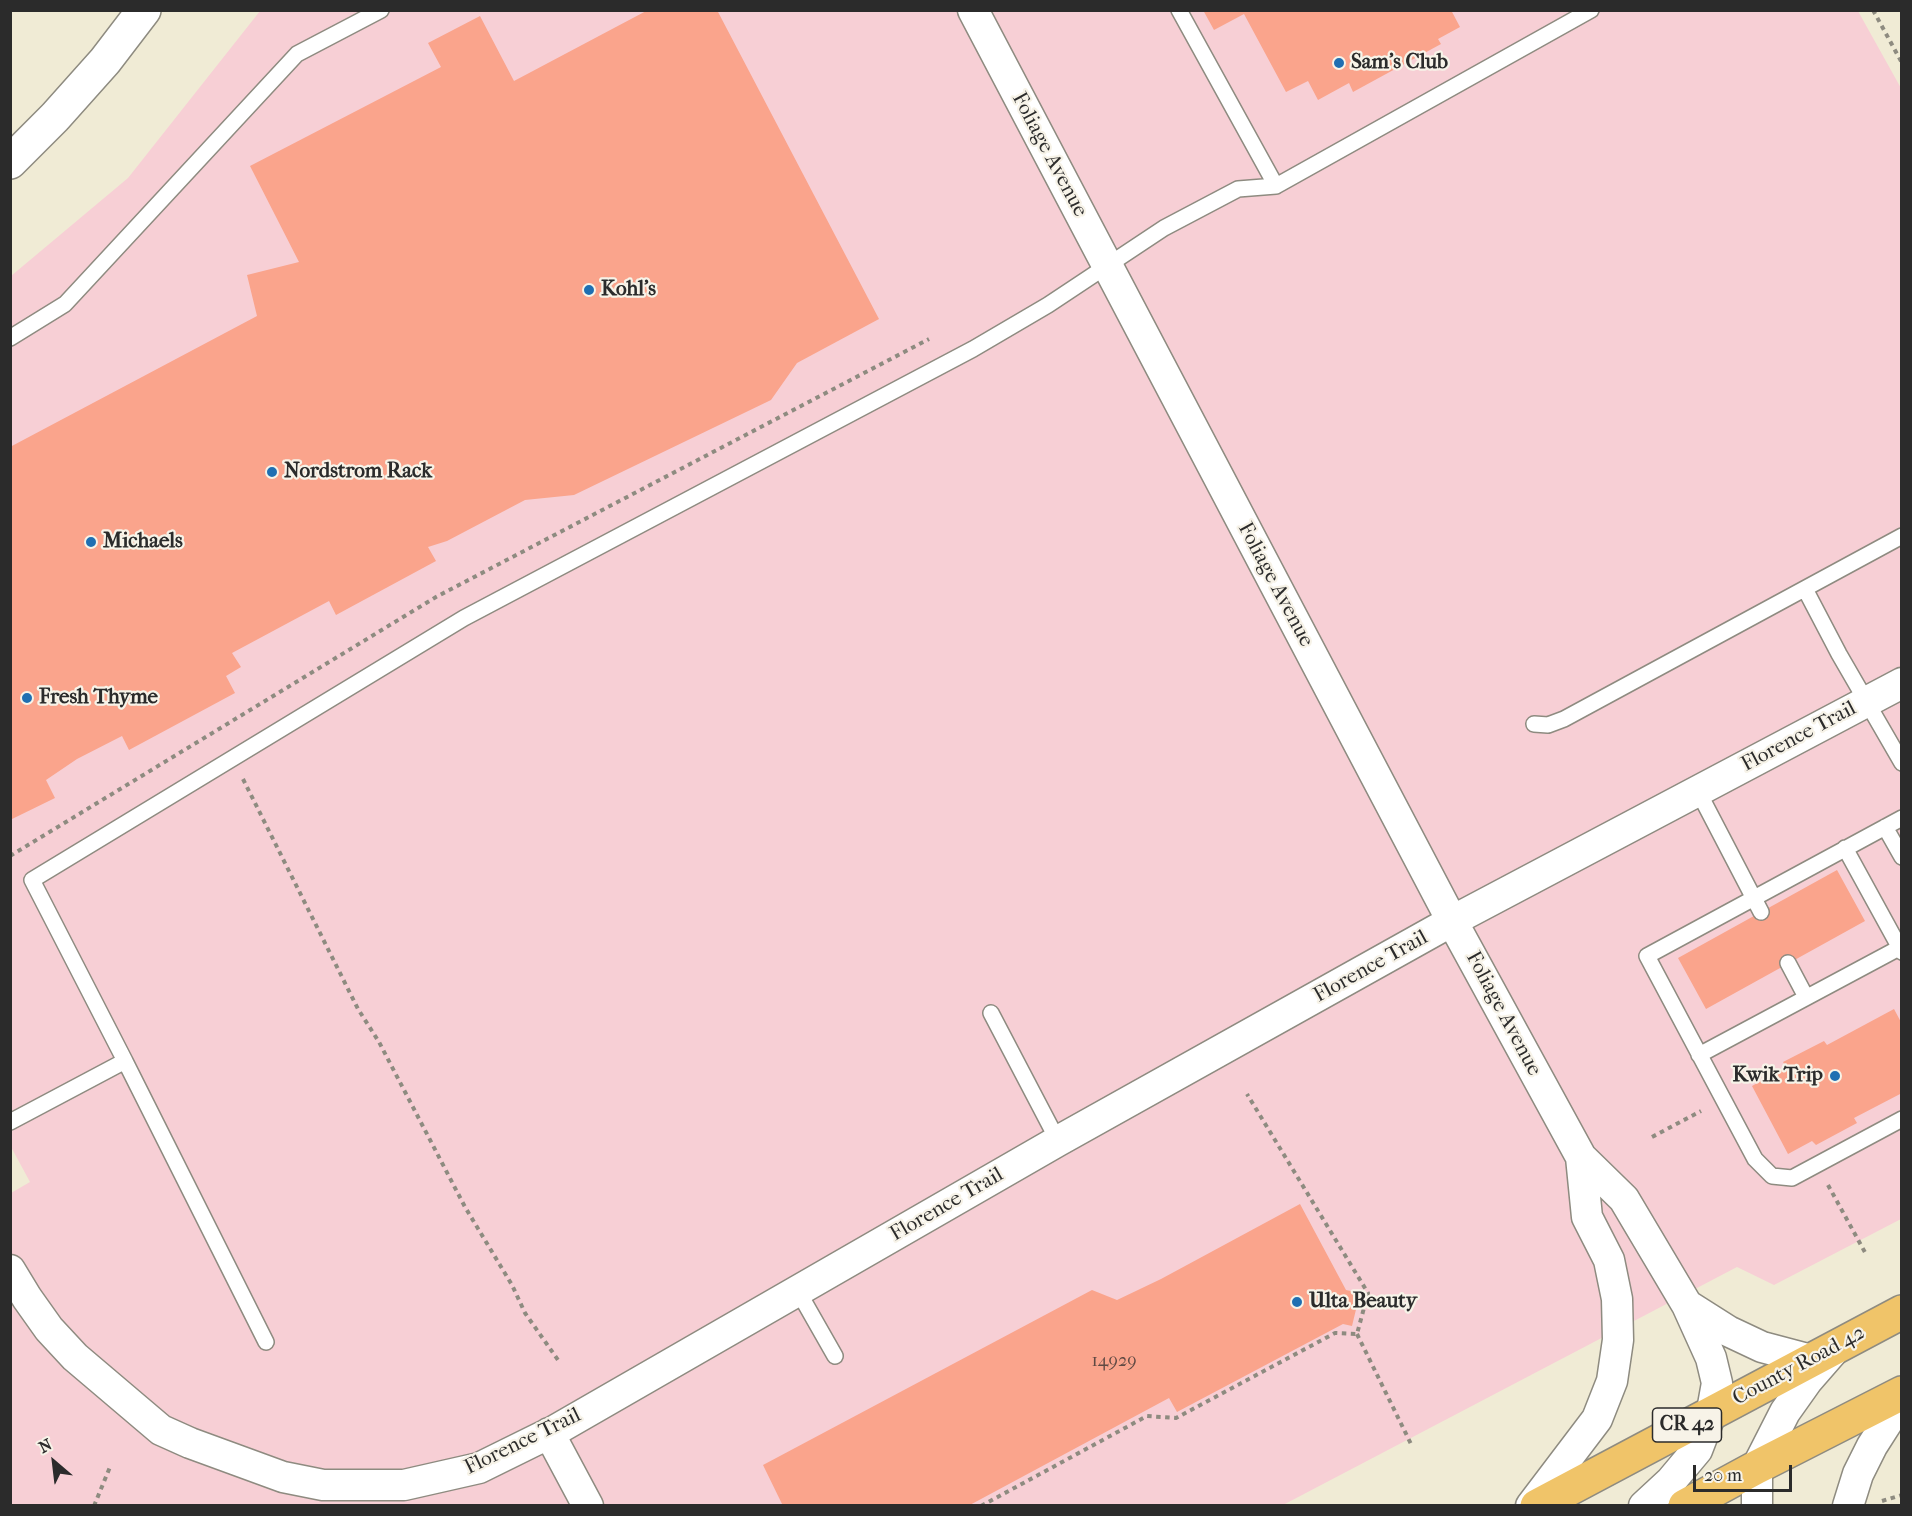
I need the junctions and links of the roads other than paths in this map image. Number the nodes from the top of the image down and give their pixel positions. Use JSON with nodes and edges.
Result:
{"nodes":[{"id":1,"x":144,"y":10,"type":"edge"},
{"id":2,"x":381,"y":10,"type":"edge"},
{"id":3,"x":973,"y":10,"type":"edge"},
{"id":4,"x":1179,"y":10,"type":"edge"},
{"id":5,"x":1592,"y":10,"type":"edge"},
{"id":6,"x":10,"y":162,"type":"edge"},
{"id":7,"x":1276,"y":186,"type":"junction"},
{"id":8,"x":1107,"y":266,"type":"junction"},
{"id":9,"x":10,"y":338,"type":"edge"},
{"id":10,"x":1902,"y":536,"type":"edge"},
{"id":11,"x":1805,"y":588,"type":"junction"},
{"id":12,"x":1902,"y":683,"type":"edge"},
{"id":13,"x":1866,"y":702,"type":"junction"},
{"id":14,"x":1534,"y":724,"type":"dead end"},
{"id":15,"x":1902,"y":763,"type":"edge"},
{"id":16,"x":1698,"y":791,"type":"junction"},
{"id":17,"x":1902,"y":818,"type":"edge"},
{"id":18,"x":1885,"y":827,"type":"junction"},
{"id":19,"x":1845,"y":848,"type":"junction"},
{"id":20,"x":1902,"y":857,"type":"edge"},
{"id":21,"x":1757,"y":905,"type":"junction"},
{"id":22,"x":1452,"y":921,"type":"junction"},
{"id":23,"x":1900,"y":950,"type":"edge"},
{"id":24,"x":1788,"y":963,"type":"dead end"},
{"id":25,"x":1806,"y":997,"type":"junction"},
{"id":26,"x":991,"y":1013,"type":"dead end"},
{"id":27,"x":1699,"y":1054,"type":"junction"},
{"id":28,"x":125,"y":1061,"type":"junction"},
{"id":29,"x":1902,"y":1119,"type":"edge"},
{"id":30,"x":10,"y":1122,"type":"edge"},
{"id":31,"x":1059,"y":1141,"type":"junction"},
{"id":32,"x":1581,"y":1157,"type":"junction"},
{"id":33,"x":10,"y":1270,"type":"edge"},
{"id":34,"x":798,"y":1290,"type":"junction"},
{"id":35,"x":1687,"y":1305,"type":"junction"},
{"id":36,"x":1902,"y":1312,"type":"edge"},
{"id":37,"x":266,"y":1342,"type":"dead end"},
{"id":38,"x":1825,"y":1353,"type":"junction"},
{"id":39,"x":835,"y":1356,"type":"dead end"},
{"id":40,"x":1902,"y":1393,"type":"edge"},
{"id":41,"x":1902,"y":1399,"type":"edge"},
{"id":42,"x":1712,"y":1411,"type":"junction"},
{"id":43,"x":549,"y":1433,"type":"junction"},
{"id":44,"x":1757,"y":1467,"type":"junction"},
{"id":45,"x":1703,"y":1502,"type":"edge"},
{"id":46,"x":588,"y":1506,"type":"edge"},
{"id":47,"x":1531,"y":1506,"type":"edge"},
{"id":48,"x":1537,"y":1506,"type":"edge"},
{"id":49,"x":1644,"y":1506,"type":"edge"},
{"id":50,"x":1757,"y":1506,"type":"edge"},
{"id":51,"x":1848,"y":1506,"type":"edge"}],
"edges":[{"from":1,"to":6,"type":"street"},
{"from":2,"to":9,"type":"lane"},
{"from":3,"to":8,"type":"street","name":"Foliage Avenue"},
{"from":4,"to":7,"type":"lane"},
{"from":5,"to":7,"type":"lane"},
{"from":7,"to":8,"type":"lane"},
{"from":8,"to":22,"type":"street","name":"Foliage Avenue"},
{"from":8,"to":28,"type":"lane"},
{"from":10,"to":11,"type":"lane"},
{"from":11,"to":13,"type":"lane"},
{"from":11,"to":14,"type":"lane"},
{"from":12,"to":13,"type":"street","name":"Florence Trail"},
{"from":13,"to":15,"type":"lane"},
{"from":13,"to":16,"type":"street","name":"Florence Trail"},
{"from":16,"to":21,"type":"lane"},
{"from":16,"to":22,"type":"street","name":"Florence Trail"},
{"from":17,"to":18,"type":"lane"},
{"from":18,"to":19,"type":"lane"},
{"from":18,"to":20,"type":"lane"},
{"from":19,"to":21,"type":"lane"},
{"from":19,"to":23,"type":"lane"},
{"from":21,"to":27,"type":"lane"},
{"from":22,"to":31,"type":"street","name":"Florence Trail"},
{"from":22,"to":32,"type":"street","name":"Foliage Avenue"},
{"from":23,"to":25,"type":"lane"},
{"from":24,"to":25,"type":"lane"},
{"from":25,"to":27,"type":"lane"},
{"from":26,"to":31,"type":"lane"},
{"from":27,"to":29,"type":"lane"},
{"from":28,"to":30,"type":"lane"},
{"from":28,"to":37,"type":"lane"},
{"from":31,"to":34,"type":"street","name":"Florence Trail"},
{"from":32,"to":35,"type":"street","name":"Foliage Avenue"},
{"from":32,"to":47,"type":"street","name":"Foliage Avenue"},
{"from":33,"to":43,"type":"street","name":"Florence Trail"},
{"from":34,"to":39,"type":"lane"},
{"from":34,"to":43,"type":"street","name":"Florence Trail"},
{"from":35,"to":38,"type":"street"},
{"from":35,"to":42,"type":"street","name":"Foliage Avenue"},
{"from":36,"to":38,"type":"highway","name":"County Road 42","number":"CR 42"},
{"from":38,"to":42,"type":"highway","name":"County Road 42","number":"CR 42"},
{"from":38,"to":44,"type":"street"},
{"from":40,"to":44,"type":"highway"},
{"from":41,"to":51,"type":"street"},
{"from":42,"to":48,"type":"highway","name":"County Road 42","number":"CR 42"},
{"from":42,"to":49,"type":"street","name":"Foliage Avenue"},
{"from":43,"to":46,"type":"street"},
{"from":44,"to":45,"type":"highway"},
{"from":44,"to":50,"type":"street"}]}
